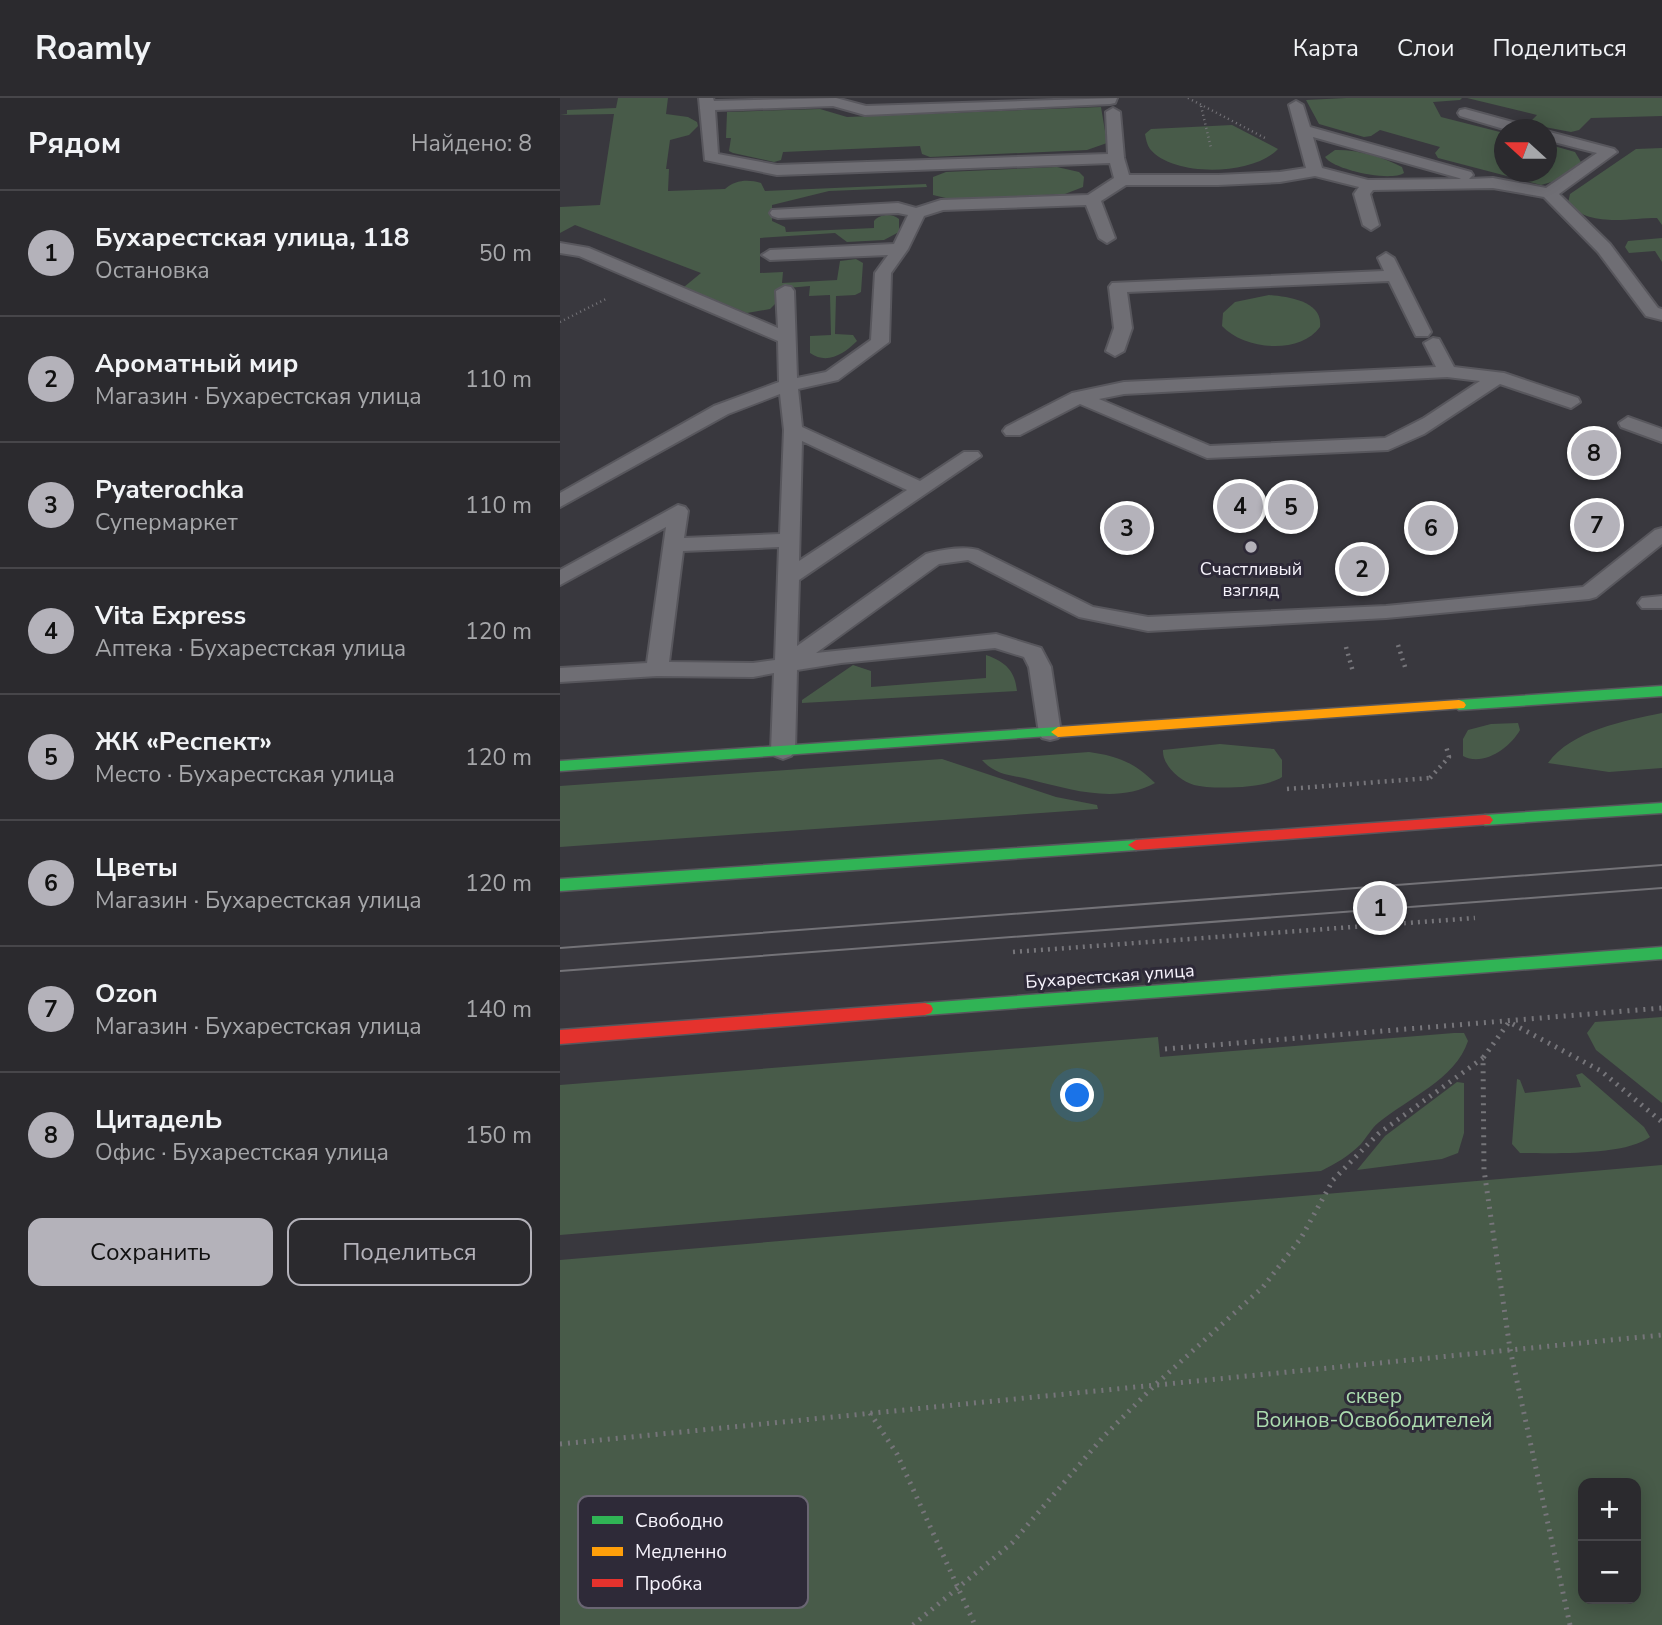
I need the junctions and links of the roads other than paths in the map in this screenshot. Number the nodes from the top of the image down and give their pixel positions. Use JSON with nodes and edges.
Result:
{"nodes":[{"id":1,"x":1291,"y":101,"type":"edge"},
{"id":2,"x":707,"y":102,"type":"edge"},
{"id":3,"x":1111,"y":104,"type":"edge"},
{"id":4,"x":1465,"y":113,"type":"dead end"},
{"id":5,"x":1494,"y":121,"type":"edge"},
{"id":6,"x":1304,"y":130,"type":"junction"},
{"id":7,"x":1557,"y":138,"type":"edge"},
{"id":8,"x":1116,"y":158,"type":"junction"},
{"id":9,"x":1313,"y":166,"type":"junction"},
{"id":10,"x":1122,"y":180,"type":"junction"},
{"id":11,"x":1493,"y":183,"type":"junction"},
{"id":12,"x":1368,"y":185,"type":"junction"},
{"id":13,"x":1549,"y":193,"type":"junction"},
{"id":14,"x":1092,"y":200,"type":"junction"},
{"id":15,"x":917,"y":213,"type":"junction"},
{"id":16,"x":778,"y":214,"type":"dead end"},
{"id":17,"x":1371,"y":225,"type":"dead end"},
{"id":18,"x":1107,"y":238,"type":"dead end"},
{"id":19,"x":560,"y":248,"type":"edge"},
{"id":20,"x":900,"y":249,"type":"junction"},
{"id":21,"x":770,"y":255,"type":"dead end"},
{"id":22,"x":1387,"y":258,"type":"dead end"},
{"id":23,"x":1395,"y":276,"type":"junction"},
{"id":24,"x":785,"y":291,"type":"dead end"},
{"id":25,"x":1662,"y":315,"type":"edge"},
{"id":26,"x":787,"y":338,"type":"junction"},
{"id":27,"x":1115,"y":351,"type":"dead end"},
{"id":28,"x":1447,"y":372,"type":"junction"},
{"id":29,"x":1498,"y":377,"type":"junction"},
{"id":30,"x":788,"y":385,"type":"junction"},
{"id":31,"x":1079,"y":397,"type":"junction"},
{"id":32,"x":1571,"y":402,"type":"dead end"},
{"id":33,"x":1628,"y":423,"type":"dead end"},
{"id":34,"x":793,"y":430,"type":"junction"},
{"id":35,"x":1013,"y":430,"type":"dead end"},
{"id":36,"x":1662,"y":436,"type":"edge"},
{"id":37,"x":971,"y":456,"type":"dead end"},
{"id":38,"x":921,"y":489,"type":"junction"},
{"id":39,"x":560,"y":501,"type":"edge"},
{"id":40,"x":1662,"y":534,"type":"edge"},
{"id":41,"x":790,"y":540,"type":"junction"},
{"id":42,"x":673,"y":545,"type":"junction"},
{"id":43,"x":788,"y":578,"type":"junction"},
{"id":44,"x":560,"y":579,"type":"edge"},
{"id":45,"x":861,"y":644,"type":"dead end"},
{"id":46,"x":842,"y":656,"type":"junction"},
{"id":47,"x":787,"y":665,"type":"junction"},
{"id":48,"x":657,"y":669,"type":"junction"},
{"id":49,"x":560,"y":675,"type":"edge"},
{"id":50,"x":1662,"y":691,"type":"edge"},
{"id":51,"x":1050,"y":733,"type":"junction"},
{"id":52,"x":783,"y":751,"type":"junction"},
{"id":53,"x":560,"y":766,"type":"edge"},
{"id":54,"x":1662,"y":808,"type":"edge"},
{"id":55,"x":560,"y":884,"type":"edge"},
{"id":56,"x":1662,"y":953,"type":"edge"},
{"id":57,"x":560,"y":1037,"type":"edge"}],
"edges":[{"from":1,"to":6,"type":"lane"},
{"from":2,"to":3,"type":"lane"},
{"from":2,"to":8,"type":"lane"},
{"from":3,"to":8,"type":"lane"},
{"from":4,"to":5,"type":"lane"},
{"from":6,"to":9,"type":"lane"},
{"from":6,"to":11,"type":"lane"},
{"from":7,"to":13,"type":"lane"},
{"from":8,"to":10,"type":"lane"},
{"from":9,"to":10,"type":"lane"},
{"from":9,"to":12,"type":"lane"},
{"from":10,"to":14,"type":"lane"},
{"from":11,"to":12,"type":"lane"},
{"from":11,"to":13,"type":"lane"},
{"from":12,"to":17,"type":"lane"},
{"from":13,"to":25,"type":"lane"},
{"from":14,"to":15,"type":"lane"},
{"from":14,"to":18,"type":"lane"},
{"from":15,"to":16,"type":"lane"},
{"from":15,"to":20,"type":"lane"},
{"from":19,"to":26,"type":"lane"},
{"from":20,"to":21,"type":"lane"},
{"from":20,"to":30,"type":"lane"},
{"from":22,"to":23,"type":"lane"},
{"from":23,"to":27,"type":"lane"},
{"from":23,"to":28,"type":"lane"},
{"from":24,"to":26,"type":"lane"},
{"from":26,"to":30,"type":"lane"},
{"from":28,"to":29,"type":"lane"},
{"from":28,"to":31,"type":"lane"},
{"from":29,"to":31,"type":"lane"},
{"from":29,"to":32,"type":"lane"},
{"from":30,"to":34,"type":"lane"},
{"from":30,"to":39,"type":"lane"},
{"from":31,"to":35,"type":"lane"},
{"from":33,"to":36,"type":"lane"},
{"from":34,"to":38,"type":"lane"},
{"from":34,"to":41,"type":"lane"},
{"from":37,"to":38,"type":"lane"},
{"from":38,"to":43,"type":"lane"},
{"from":40,"to":47,"type":"lane"},
{"from":41,"to":42,"type":"lane"},
{"from":41,"to":43,"type":"lane"},
{"from":42,"to":44,"type":"lane"},
{"from":42,"to":48,"type":"lane"},
{"from":43,"to":47,"type":"lane"},
{"from":45,"to":46,"type":"lane"},
{"from":46,"to":47,"type":"lane"},
{"from":46,"to":51,"type":"lane"},
{"from":47,"to":48,"type":"lane"},
{"from":47,"to":52,"type":"lane"},
{"from":48,"to":49,"type":"lane"},
{"from":50,"to":51,"type":"main road"},
{"from":51,"to":52,"type":"main road"},
{"from":52,"to":53,"type":"main road"},
{"from":54,"to":55,"type":"main road"},
{"from":56,"to":57,"type":"main road","name":"Бухарестская улица"}]}
